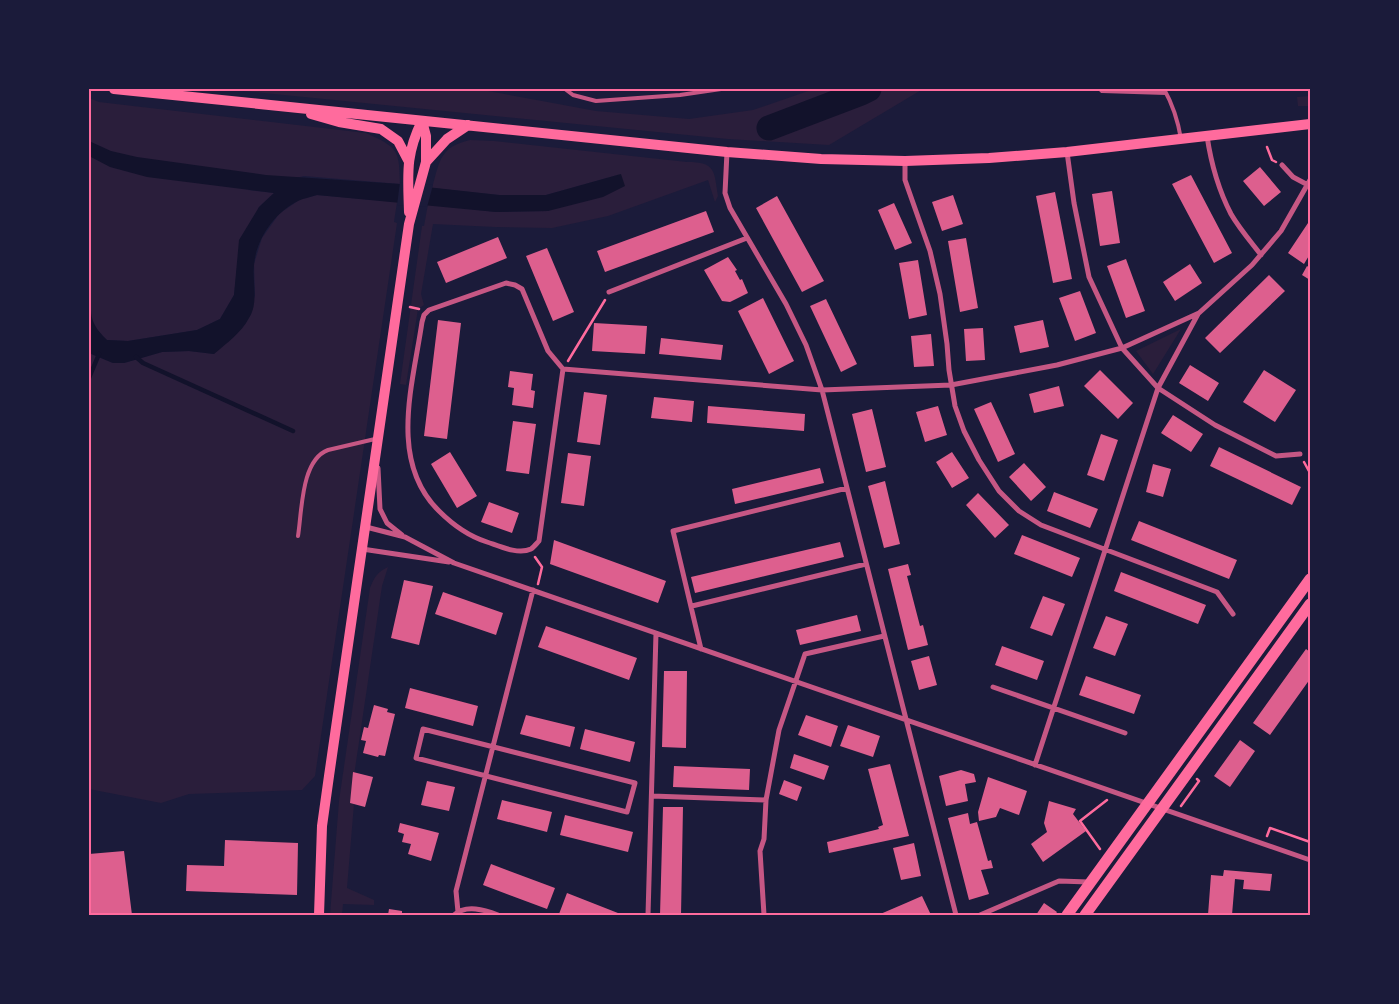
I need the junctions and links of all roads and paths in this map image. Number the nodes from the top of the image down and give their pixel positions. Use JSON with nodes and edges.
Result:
{"nodes":[{"id":1,"x":114,"y":89,"type":"edge"},
{"id":2,"x":565,"y":89,"type":"edge"},
{"id":3,"x":721,"y":89,"type":"edge"},
{"id":4,"x":1100,"y":89,"type":"edge"},
{"id":5,"x":1165,"y":91,"type":"edge"},
{"id":6,"x":286,"y":107,"type":"junction"},
{"id":7,"x":422,"y":120,"type":"junction"},
{"id":8,"x":1310,"y":124,"type":"edge"},
{"id":9,"x":468,"y":125,"type":"junction"},
{"id":10,"x":1207,"y":136,"type":"junction"},
{"id":11,"x":1181,"y":139,"type":"junction"},
{"id":12,"x":1267,"y":146,"type":"dead end"},
{"id":13,"x":727,"y":152,"type":"junction"},
{"id":14,"x":1067,"y":152,"type":"junction"},
{"id":15,"x":408,"y":160,"type":"junction"},
{"id":16,"x":905,"y":160,"type":"junction"},
{"id":17,"x":426,"y":162,"type":"junction"},
{"id":18,"x":1282,"y":165,"type":"joint"},
{"id":19,"x":1309,"y":182,"type":"edge"},
{"id":20,"x":409,"y":224,"type":"junction"},
{"id":21,"x":747,"y":238,"type":"junction"},
{"id":22,"x":1261,"y":255,"type":"junction"},
{"id":23,"x":609,"y":292,"type":"joint"},
{"id":24,"x":1199,"y":313,"type":"junction"},
{"id":25,"x":1122,"y":348,"type":"junction"},
{"id":26,"x":563,"y":369,"type":"junction"},
{"id":27,"x":951,"y":385,"type":"junction"},
{"id":28,"x":1158,"y":388,"type":"junction"},
{"id":29,"x":822,"y":390,"type":"junction"},
{"id":30,"x":378,"y":439,"type":"junction"},
{"id":31,"x":1300,"y":454,"type":"joint"},
{"id":32,"x":1310,"y":474,"type":"edge"},
{"id":33,"x":847,"y":488,"type":"junction"},
{"id":34,"x":365,"y":527,"type":"junction"},
{"id":35,"x":298,"y":536,"type":"dead end"},
{"id":36,"x":405,"y":537,"type":"junction"},
{"id":37,"x":362,"y":549,"type":"junction"},
{"id":38,"x":530,"y":549,"type":"junction"},
{"id":39,"x":1105,"y":549,"type":"junction"},
{"id":40,"x":454,"y":563,"type":"junction"},
{"id":41,"x":866,"y":564,"type":"junction"},
{"id":42,"x":1310,"y":579,"type":"edge"},
{"id":43,"x":535,"y":591,"type":"junction"},
{"id":44,"x":1310,"y":604,"type":"edge"},
{"id":45,"x":692,"y":606,"type":"junction"},
{"id":46,"x":1233,"y":614,"type":"dead end"},
{"id":47,"x":656,"y":633,"type":"junction"},
{"id":48,"x":884,"y":636,"type":"junction"},
{"id":49,"x":701,"y":649,"type":"junction"},
{"id":50,"x":795,"y":681,"type":"junction"},
{"id":51,"x":993,"y":687,"type":"dead end"},
{"id":52,"x":1054,"y":708,"type":"junction"},
{"id":53,"x":906,"y":719,"type":"junction"},
{"id":54,"x":1125,"y":733,"type":"dead end"},
{"id":55,"x":492,"y":746,"type":"junction"},
{"id":56,"x":1035,"y":764,"type":"junction"},
{"id":57,"x":485,"y":776,"type":"junction"},
{"id":58,"x":1200,"y":780,"type":"dead end"},
{"id":59,"x":1116,"y":793,"type":"junction"},
{"id":60,"x":652,"y":796,"type":"junction"},
{"id":61,"x":766,"y":800,"type":"junction"},
{"id":62,"x":1185,"y":801,"type":"dead end"},
{"id":63,"x":1310,"y":842,"type":"edge"},
{"id":64,"x":1097,"y":844,"type":"dead end"},
{"id":65,"x":1264,"y":844,"type":"junction"},
{"id":66,"x":1310,"y":860,"type":"edge"},
{"id":67,"x":1090,"y":882,"type":"junction"},
{"id":68,"x":1087,"y":912,"type":"edge"},
{"id":69,"x":456,"y":913,"type":"edge"},
{"id":70,"x":319,"y":915,"type":"edge"},
{"id":71,"x":498,"y":915,"type":"edge"},
{"id":72,"x":648,"y":915,"type":"edge"},
{"id":73,"x":764,"y":915,"type":"edge"},
{"id":74,"x":956,"y":915,"type":"edge"},
{"id":75,"x":980,"y":915,"type":"edge"},
{"id":76,"x":1067,"y":915,"type":"edge"}],
"edges":[{"from":1,"to":6,"type":"main road"},
{"from":2,"to":3,"type":"lane"},
{"from":4,"to":5,"type":"lane"},
{"from":5,"to":11,"type":"lane"},
{"from":6,"to":7,"type":"main road"},
{"from":6,"to":15,"type":"main road"},
{"from":7,"to":9,"type":"main road"},
{"from":7,"to":15,"type":"main road"},
{"from":7,"to":17,"type":"main road"},
{"from":8,"to":10,"type":"main road"},
{"from":9,"to":13,"type":"main road"},
{"from":9,"to":17,"type":"main road"},
{"from":10,"to":11,"type":"main road"},
{"from":10,"to":22,"type":"street"},
{"from":11,"to":14,"type":"main road"},
{"from":12,"to":18,"type":"path"},
{"from":13,"to":16,"type":"main road"},
{"from":13,"to":21,"type":"street"},
{"from":14,"to":16,"type":"main road"},
{"from":14,"to":25,"type":"street"},
{"from":15,"to":20,"type":"main road"},
{"from":16,"to":27,"type":"street"},
{"from":17,"to":20,"type":"main road"},
{"from":18,"to":19,"type":"street"},
{"from":19,"to":22,"type":"street"},
{"from":20,"to":30,"type":"main road"},
{"from":21,"to":23,"type":"street"},
{"from":21,"to":29,"type":"street"},
{"from":22,"to":24,"type":"street"},
{"from":23,"to":26,"type":"path"},
{"from":24,"to":25,"type":"street"},
{"from":24,"to":28,"type":"street"},
{"from":25,"to":27,"type":"street"},
{"from":25,"to":28,"type":"street"},
{"from":26,"to":29,"type":"street"},
{"from":26,"to":38,"type":"street"},
{"from":26,"to":38,"type":"street"},
{"from":27,"to":29,"type":"street"},
{"from":27,"to":39,"type":"street"},
{"from":28,"to":31,"type":"street"},
{"from":28,"to":39,"type":"street"},
{"from":29,"to":33,"type":"street"},
{"from":30,"to":34,"type":"main road"},
{"from":30,"to":35,"type":"lane"},
{"from":30,"to":36,"type":"street"},
{"from":31,"to":32,"type":"path"},
{"from":33,"to":41,"type":"street"},
{"from":33,"to":45,"type":"street"},
{"from":34,"to":36,"type":"street"},
{"from":34,"to":37,"type":"main road"},
{"from":36,"to":40,"type":"street"},
{"from":37,"to":40,"type":"street"},
{"from":37,"to":70,"type":"main road"},
{"from":38,"to":43,"type":"path"},
{"from":39,"to":46,"type":"street"},
{"from":39,"to":52,"type":"street"},
{"from":40,"to":43,"type":"street"},
{"from":41,"to":45,"type":"street"},
{"from":41,"to":48,"type":"street"},
{"from":42,"to":67,"type":"main road"},
{"from":43,"to":47,"type":"street"},
{"from":43,"to":55,"type":"street"},
{"from":44,"to":68,"type":"main road"},
{"from":45,"to":49,"type":"street"},
{"from":47,"to":49,"type":"street"},
{"from":47,"to":60,"type":"street"},
{"from":48,"to":50,"type":"street"},
{"from":48,"to":53,"type":"street"},
{"from":49,"to":50,"type":"street"},
{"from":50,"to":53,"type":"street"},
{"from":50,"to":61,"type":"street"},
{"from":51,"to":52,"type":"street"},
{"from":52,"to":54,"type":"street"},
{"from":52,"to":56,"type":"street"},
{"from":53,"to":56,"type":"street"},
{"from":53,"to":74,"type":"street"},
{"from":55,"to":57,"type":"street"},
{"from":55,"to":57,"type":"street"},
{"from":55,"to":57,"type":"street"},
{"from":56,"to":59,"type":"street"},
{"from":57,"to":69,"type":"street"},
{"from":58,"to":62,"type":"path"},
{"from":59,"to":64,"type":"path"},
{"from":59,"to":65,"type":"street"},
{"from":60,"to":61,"type":"street"},
{"from":60,"to":72,"type":"street"},
{"from":61,"to":73,"type":"street"},
{"from":63,"to":65,"type":"path"},
{"from":65,"to":66,"type":"street"},
{"from":67,"to":68,"type":"main road"},
{"from":67,"to":75,"type":"street"},
{"from":67,"to":76,"type":"main road"},
{"from":69,"to":71,"type":"street"}]}
